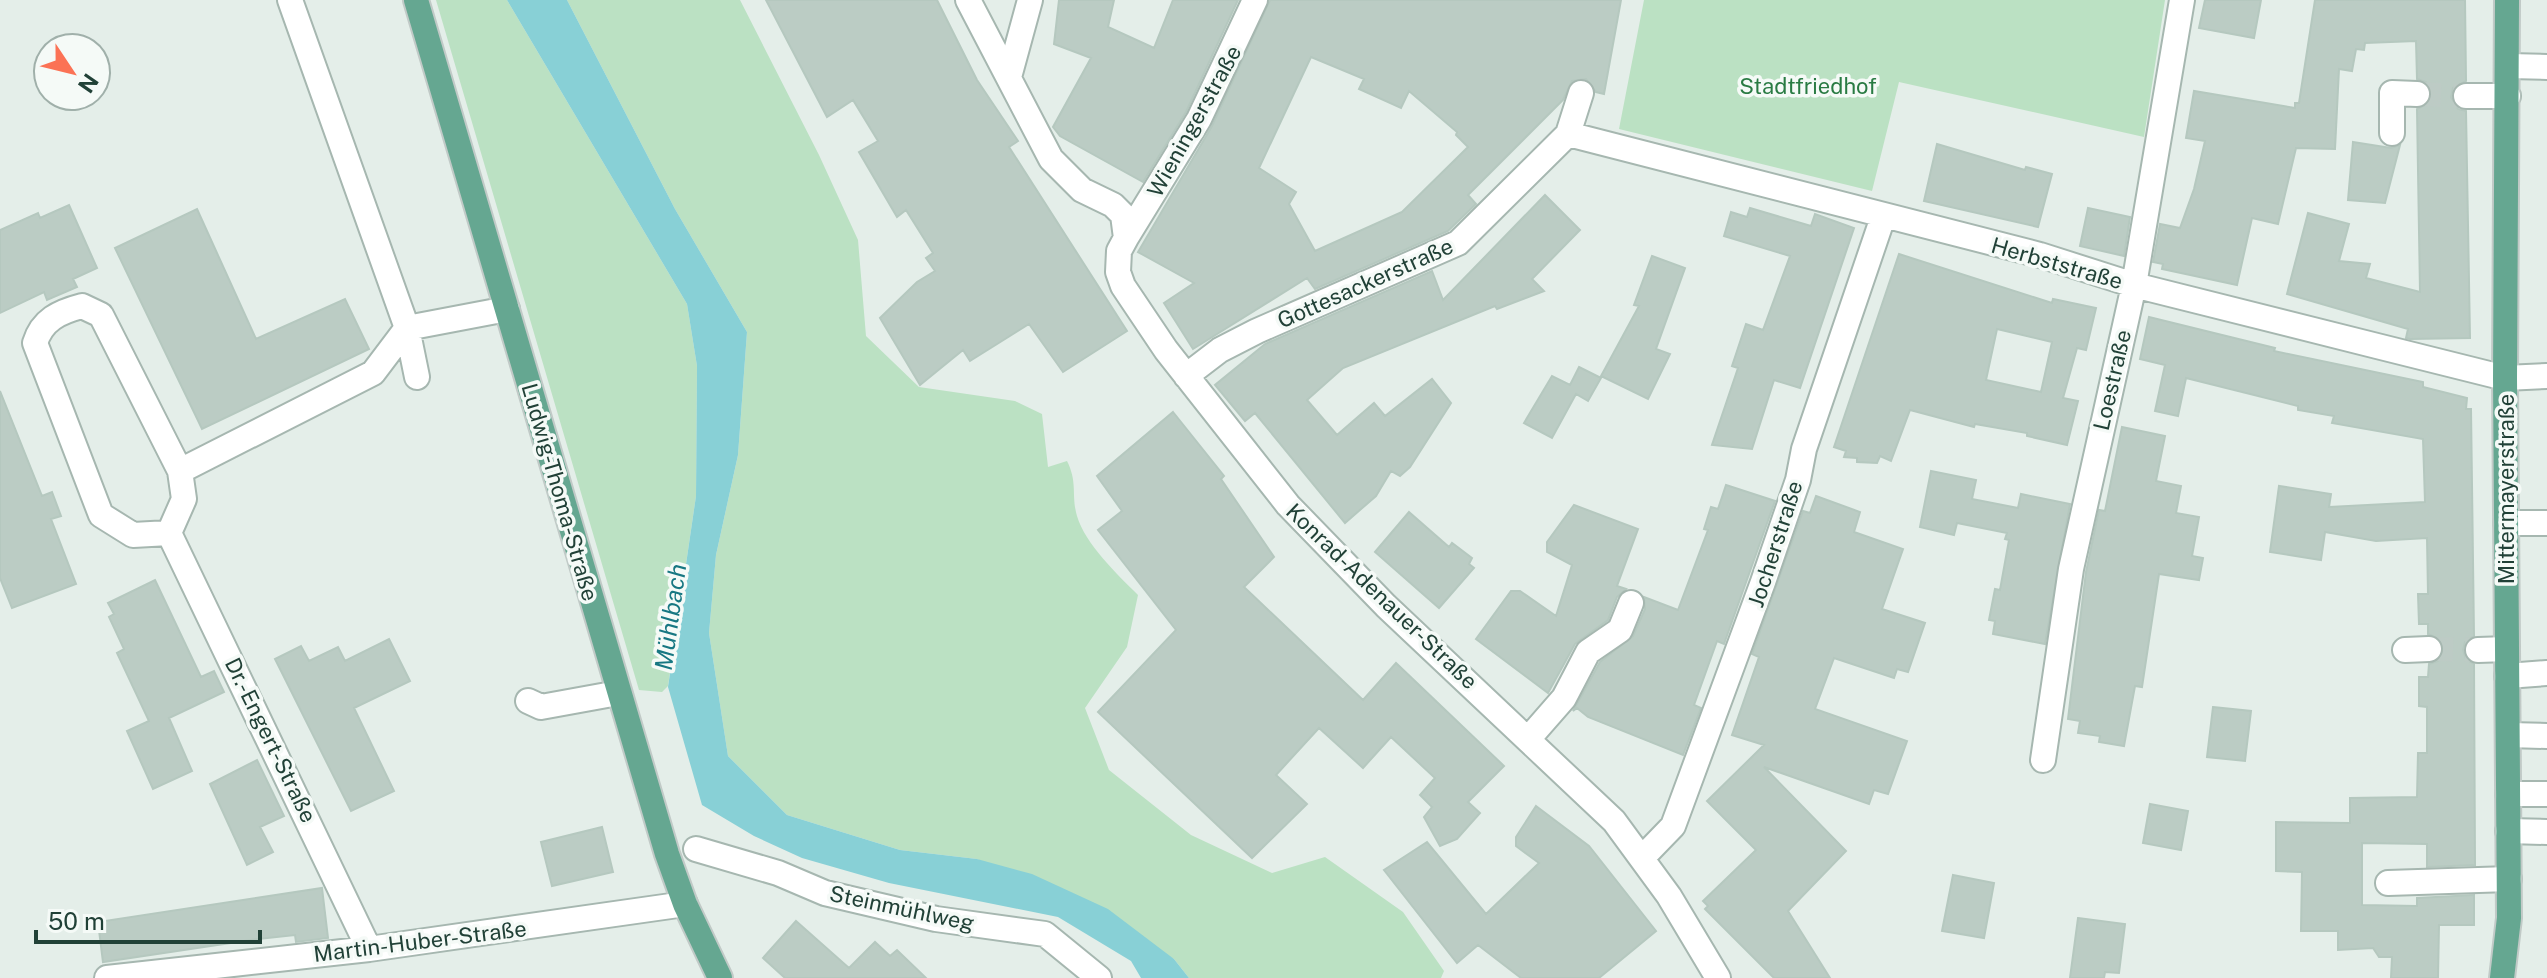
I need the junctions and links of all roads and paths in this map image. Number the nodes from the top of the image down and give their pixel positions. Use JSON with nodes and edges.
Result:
{"nodes":[{"id":1,"x":290,"y":0,"type":"edge"},
{"id":2,"x":416,"y":0,"type":"edge"},
{"id":3,"x":968,"y":0,"type":"edge"},
{"id":4,"x":1030,"y":0,"type":"edge"},
{"id":5,"x":1255,"y":0,"type":"edge"},
{"id":6,"x":2182,"y":0,"type":"edge"},
{"id":7,"x":2507,"y":0,"type":"edge"},
{"id":8,"x":2509,"y":66,"type":"junction"},
{"id":9,"x":2547,"y":67,"type":"edge"},
{"id":10,"x":1009,"y":77,"type":"junction"},
{"id":11,"x":1581,"y":93,"type":"dead end"},
{"id":12,"x":2417,"y":94,"type":"tunnel mouth"},
{"id":13,"x":2466,"y":96,"type":"tunnel mouth"},
{"id":14,"x":2508,"y":96,"type":"junction"},
{"id":15,"x":2392,"y":133,"type":"dead end"},
{"id":16,"x":1568,"y":134,"type":"junction"},
{"id":17,"x":1883,"y":217,"type":"junction"},
{"id":18,"x":1126,"y":238,"type":"junction"},
{"id":19,"x":2134,"y":285,"type":"junction"},
{"id":20,"x":507,"y":309,"type":"junction"},
{"id":21,"x":407,"y":328,"type":"junction"},
{"id":22,"x":1186,"y":376,"type":"junction"},
{"id":23,"x":2547,"y":376,"type":"edge"},
{"id":24,"x":417,"y":377,"type":"dead end"},
{"id":25,"x":2505,"y":378,"type":"junction"},
{"id":26,"x":180,"y":471,"type":"junction"},
{"id":27,"x":2506,"y":523,"type":"junction"},
{"id":28,"x":2547,"y":523,"type":"edge"},
{"id":29,"x":169,"y":533,"type":"junction"},
{"id":30,"x":1631,"y":603,"type":"dead end"},
{"id":31,"x":2507,"y":649,"type":"junction"},
{"id":32,"x":2478,"y":650,"type":"tunnel mouth"},
{"id":33,"x":2547,"y":673,"type":"edge"},
{"id":34,"x":2507,"y":676,"type":"junction"},
{"id":35,"x":618,"y":693,"type":"junction"},
{"id":36,"x":528,"y":701,"type":"dead end"},
{"id":37,"x":2508,"y":735,"type":"junction"},
{"id":38,"x":2547,"y":736,"type":"edge"},
{"id":39,"x":1529,"y":738,"type":"junction"},
{"id":40,"x":2043,"y":760,"type":"dead end"},
{"id":41,"x":2508,"y":794,"type":"junction"},
{"id":42,"x":2547,"y":794,"type":"edge"},
{"id":43,"x":2508,"y":831,"type":"junction"},
{"id":44,"x":2547,"y":832,"type":"edge"},
{"id":45,"x":696,"y":849,"type":"dead end"},
{"id":46,"x":1642,"y":858,"type":"junction"},
{"id":47,"x":2509,"y":879,"type":"junction"},
{"id":48,"x":2388,"y":883,"type":"dead end"},
{"id":49,"x":685,"y":904,"type":"junction"},
{"id":50,"x":369,"y":949,"type":"junction"},
{"id":51,"x":107,"y":978,"type":"edge"},
{"id":52,"x":720,"y":978,"type":"edge"},
{"id":53,"x":1099,"y":978,"type":"edge"},
{"id":54,"x":1718,"y":978,"type":"edge"},
{"id":55,"x":2502,"y":978,"type":"edge"}],
"edges":[{"from":1,"to":21,"type":"street"},
{"from":2,"to":20,"type":"main road","name":"Ludwig-Thoma-Straße"},
{"from":3,"to":10,"type":"street"},
{"from":4,"to":10,"type":"street"},
{"from":5,"to":18,"type":"street","name":"Wieningerstraße"},
{"from":6,"to":19,"type":"street","name":"Loestraße"},
{"from":7,"to":8,"type":"main road","name":"Mittermayerstraße"},
{"from":8,"to":9,"type":"street"},
{"from":8,"to":14,"type":"main road","name":"Mittermayerstraße"},
{"from":10,"to":18,"type":"street"},
{"from":11,"to":16,"type":"street"},
{"from":12,"to":15,"type":"street"},
{"from":13,"to":14,"type":"street"},
{"from":14,"to":25,"type":"main road","name":"Mittermayerstraße"},
{"from":16,"to":17,"type":"street","name":"Herbststraße"},
{"from":16,"to":22,"type":"street","name":"Gottesackerstraße"},
{"from":17,"to":19,"type":"street","name":"Herbststraße"},
{"from":17,"to":46,"type":"street","name":"Jocherstraße"},
{"from":18,"to":22,"type":"street","name":"Konrad-Adenauer-Straße"},
{"from":19,"to":25,"type":"street","name":"Herbststraße"},
{"from":19,"to":40,"type":"street","name":"Loestraße"},
{"from":20,"to":21,"type":"street"},
{"from":20,"to":35,"type":"main road","name":"Ludwig-Thoma-Straße"},
{"from":21,"to":24,"type":"street"},
{"from":21,"to":26,"type":"street"},
{"from":22,"to":39,"type":"street","name":"Konrad-Adenauer-Straße"},
{"from":23,"to":25,"type":"street","name":"Herbststraße"},
{"from":25,"to":27,"type":"main road","name":"Mittermayerstraße"},
{"from":26,"to":29,"type":"street"},
{"from":26,"to":29,"type":"street"},
{"from":27,"to":28,"type":"street"},
{"from":27,"to":31,"type":"main road","name":"Mittermayerstraße"},
{"from":29,"to":50,"type":"street","name":"Dr.-Engert-Straße"},
{"from":30,"to":39,"type":"street"},
{"from":31,"to":32,"type":"street"},
{"from":31,"to":34,"type":"main road","name":"Mittermayerstraße"},
{"from":33,"to":34,"type":"street"},
{"from":34,"to":37,"type":"main road","name":"Mittermayerstraße"},
{"from":35,"to":36,"type":"street"},
{"from":35,"to":49,"type":"main road","name":"Ludwig-Thoma-Straße"},
{"from":37,"to":38,"type":"street"},
{"from":37,"to":41,"type":"main road","name":"Mittermayerstraße"},
{"from":39,"to":46,"type":"street","name":"Konrad-Adenauer-Straße"},
{"from":41,"to":42,"type":"street"},
{"from":41,"to":43,"type":"main road","name":"Mittermayerstraße"},
{"from":43,"to":44,"type":"street"},
{"from":43,"to":47,"type":"main road","name":"Mittermayerstraße"},
{"from":45,"to":53,"type":"street","name":"Steinmühlweg"},
{"from":46,"to":54,"type":"street","name":"Konrad-Adenauer-Straße"},
{"from":47,"to":48,"type":"street"},
{"from":47,"to":55,"type":"main road","name":"Mittermayerstraße"},
{"from":49,"to":50,"type":"street","name":"Martin-Huber-Straße"},
{"from":49,"to":52,"type":"main road","name":"Ludwig-Thoma-Straße"},
{"from":50,"to":51,"type":"street","name":"Martin-Huber-Straße"}]}
